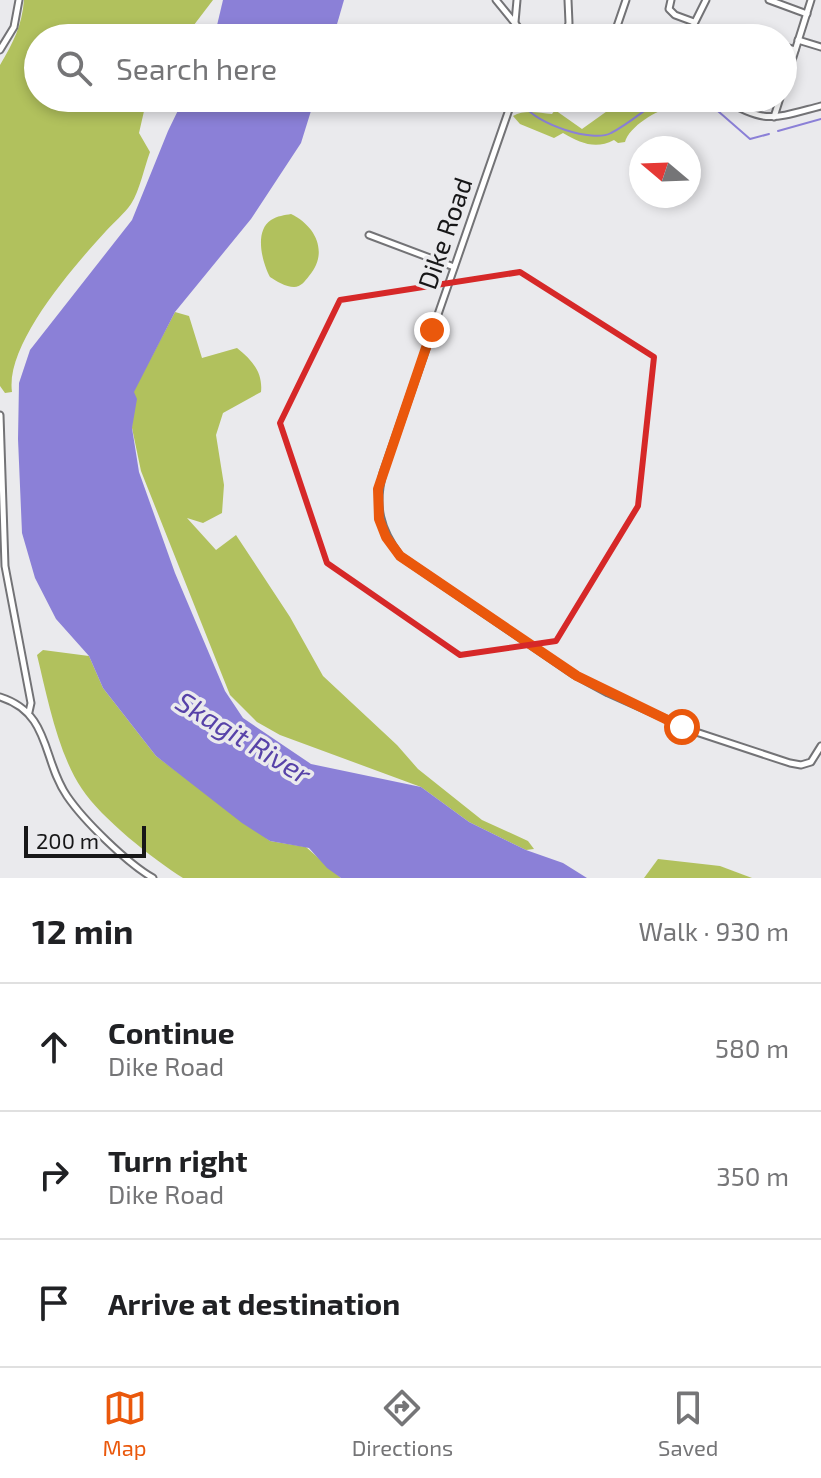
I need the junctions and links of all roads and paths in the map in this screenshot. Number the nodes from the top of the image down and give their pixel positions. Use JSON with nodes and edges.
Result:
{"nodes":[{"id":1,"x":19,"y":0,"type":"edge"},
{"id":2,"x":496,"y":0,"type":"edge"},
{"id":3,"x":517,"y":0,"type":"edge"},
{"id":4,"x":568,"y":0,"type":"edge"},
{"id":5,"x":626,"y":0,"type":"edge"},
{"id":6,"x":671,"y":0,"type":"edge"},
{"id":7,"x":706,"y":0,"type":"edge"},
{"id":8,"x":769,"y":0,"type":"edge"},
{"id":9,"x":811,"y":0,"type":"edge"},
{"id":10,"x":807,"y":14,"type":"junction"},
{"id":11,"x":694,"y":22,"type":"joint"},
{"id":12,"x":515,"y":23,"type":"joint"},
{"id":13,"x":569,"y":24,"type":"edge"},
{"id":14,"x":618,"y":24,"type":"edge"},
{"id":15,"x":798,"y":40,"type":"junction"},
{"id":16,"x":797,"y":43,"type":"edge"},
{"id":17,"x":821,"y":47,"type":"edge"},
{"id":18,"x":0,"y":50,"type":"edge"},
{"id":19,"x":821,"y":106,"type":"edge"},
{"id":20,"x":508,"y":112,"type":"edge"},
{"id":21,"x":746,"y":112,"type":"edge"},
{"id":22,"x":776,"y":112,"type":"edge"},
{"id":23,"x":795,"y":112,"type":"edge"},
{"id":24,"x":797,"y":112,"type":"edge"},
{"id":25,"x":774,"y":117,"type":"junction"},
{"id":26,"x":369,"y":235,"type":"dead end"},
{"id":27,"x":454,"y":267,"type":"junction"},
{"id":28,"x":0,"y":415,"type":"edge"},
{"id":29,"x":0,"y":697,"type":"edge"},
{"id":30,"x":29,"y":712,"type":"junction"},
{"id":31,"x":821,"y":746,"type":"edge"},
{"id":32,"x":153,"y":878,"type":"edge"}],
"edges":[{"from":1,"to":18,"type":"street"},
{"from":2,"to":12,"type":"street"},
{"from":3,"to":12,"type":"street"},
{"from":4,"to":13,"type":"street"},
{"from":5,"to":14,"type":"street"},
{"from":6,"to":11,"type":"street"},
{"from":7,"to":11,"type":"street"},
{"from":8,"to":10,"type":"street"},
{"from":9,"to":10,"type":"street"},
{"from":10,"to":15,"type":"street"},
{"from":15,"to":16,"type":"street"},
{"from":15,"to":17,"type":"street"},
{"from":19,"to":24,"type":"street"},
{"from":20,"to":27,"type":"street","name":"Dike Road"},
{"from":21,"to":25,"type":"street"},
{"from":22,"to":25,"type":"street"},
{"from":23,"to":25,"type":"street"},
{"from":26,"to":27,"type":"street"},
{"from":27,"to":31,"type":"street","name":"Dike Road"},
{"from":28,"to":30,"type":"street"},
{"from":29,"to":30,"type":"street"},
{"from":30,"to":32,"type":"street"}]}
